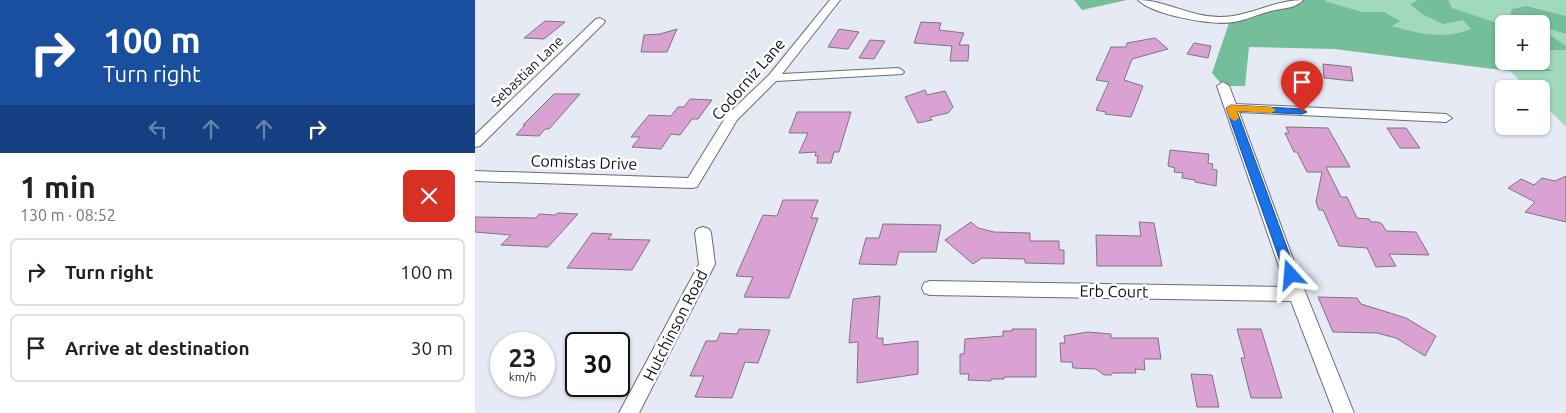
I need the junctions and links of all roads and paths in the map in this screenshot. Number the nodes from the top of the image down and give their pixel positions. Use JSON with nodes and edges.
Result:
{"nodes":[{"id":1,"x":835,"y":0,"type":"edge"},
{"id":2,"x":1143,"y":0,"type":"edge"},
{"id":3,"x":1298,"y":0,"type":"edge"},
{"id":4,"x":600,"y":21,"type":"dead end"},
{"id":5,"x":898,"y":72,"type":"dead end"},
{"id":6,"x":773,"y":78,"type":"junction"},
{"id":7,"x":1223,"y":86,"type":"dead end"},
{"id":8,"x":1231,"y":108,"type":"junction"},
{"id":9,"x":1446,"y":118,"type":"dead end"},
{"id":10,"x":475,"y":143,"type":"edge"},
{"id":11,"x":475,"y":176,"type":"edge"},
{"id":12,"x":692,"y":183,"type":"joint"},
{"id":13,"x":703,"y":233,"type":"dead end"},
{"id":14,"x":930,"y":288,"type":"dead end"},
{"id":15,"x":1297,"y":294,"type":"junction"},
{"id":16,"x":629,"y":413,"type":"edge"},
{"id":17,"x":1344,"y":413,"type":"edge"}],
"edges":[{"from":1,"to":6,"type":"street","name":"Codorniz Lane"},
{"from":2,"to":3,"type":"street"},
{"from":4,"to":10,"type":"street","name":"Sebastian Lane"},
{"from":5,"to":6,"type":"street"},
{"from":6,"to":12,"type":"street","name":"Codorniz Lane"},
{"from":7,"to":8,"type":"street"},
{"from":8,"to":9,"type":"street"},
{"from":8,"to":15,"type":"street"},
{"from":11,"to":12,"type":"street","name":"Comistas Drive"},
{"from":13,"to":16,"type":"street","name":"Hutchinson Road"},
{"from":14,"to":15,"type":"street","name":"Erb Court"},
{"from":15,"to":17,"type":"street"}]}
